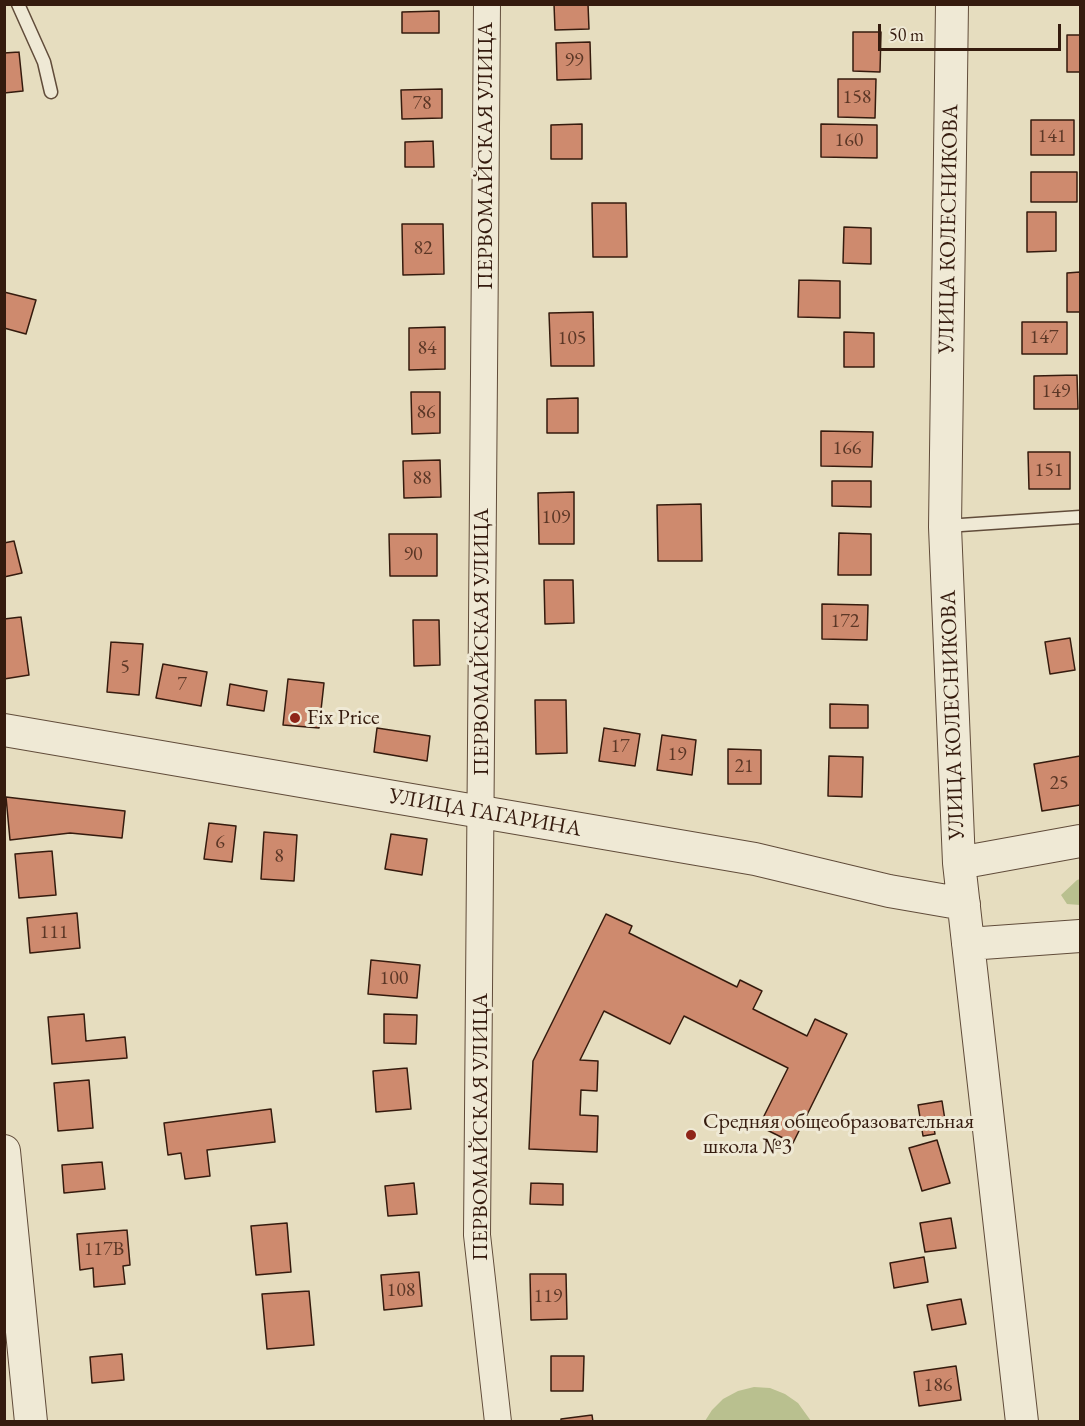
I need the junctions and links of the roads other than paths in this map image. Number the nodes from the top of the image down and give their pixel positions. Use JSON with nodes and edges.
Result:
{"nodes":[{"id":1,"x":18,"y":4,"type":"edge"},
{"id":2,"x":487,"y":4,"type":"edge"},
{"id":3,"x":952,"y":4,"type":"edge"},
{"id":4,"x":51,"y":92,"type":"dead end"},
{"id":5,"x":1080,"y":517,"type":"edge"},
{"id":6,"x":945,"y":526,"type":"junction"},
{"id":7,"x":4,"y":730,"type":"edge"},
{"id":8,"x":481,"y":812,"type":"junction"},
{"id":9,"x":1080,"y":840,"type":"edge"},
{"id":10,"x":959,"y":863,"type":"junction"},
{"id":11,"x":964,"y":904,"type":"junction"},
{"id":12,"x":1080,"y":936,"type":"edge"},
{"id":13,"x":968,"y":944,"type":"junction"},
{"id":14,"x":4,"y":1152,"type":"edge"},
{"id":15,"x":32,"y":1422,"type":"edge"},
{"id":16,"x":498,"y":1422,"type":"edge"},
{"id":17,"x":1023,"y":1422,"type":"edge"}],
"edges":[{"from":1,"to":4,"type":"lane"},
{"from":2,"to":8,"type":"street","name":"ПЕРВОМАЙСКАЯ УЛИЦА"},
{"from":3,"to":6,"type":"street","name":"УЛИЦА КОЛЕСНИКОВА"},
{"from":5,"to":6,"type":"lane"},
{"from":6,"to":10,"type":"street","name":"УЛИЦА КОЛЕСНИКОВА"},
{"from":7,"to":8,"type":"street","name":"УЛИЦА ГАГАРИНА"},
{"from":8,"to":11,"type":"street","name":"УЛИЦА ГАГАРИНА"},
{"from":8,"to":16,"type":"street","name":"ПЕРВОМАЙСКАЯ УЛИЦА"},
{"from":9,"to":10,"type":"street"},
{"from":10,"to":11,"type":"street","name":"УЛИЦА КОЛЕСНИКОВА"},
{"from":11,"to":13,"type":"street","name":"УЛИЦА КОЛЕСНИКОВА"},
{"from":12,"to":13,"type":"street"},
{"from":13,"to":17,"type":"street","name":"УЛИЦА КОЛЕСНИКОВА"},
{"from":14,"to":15,"type":"street"}]}
